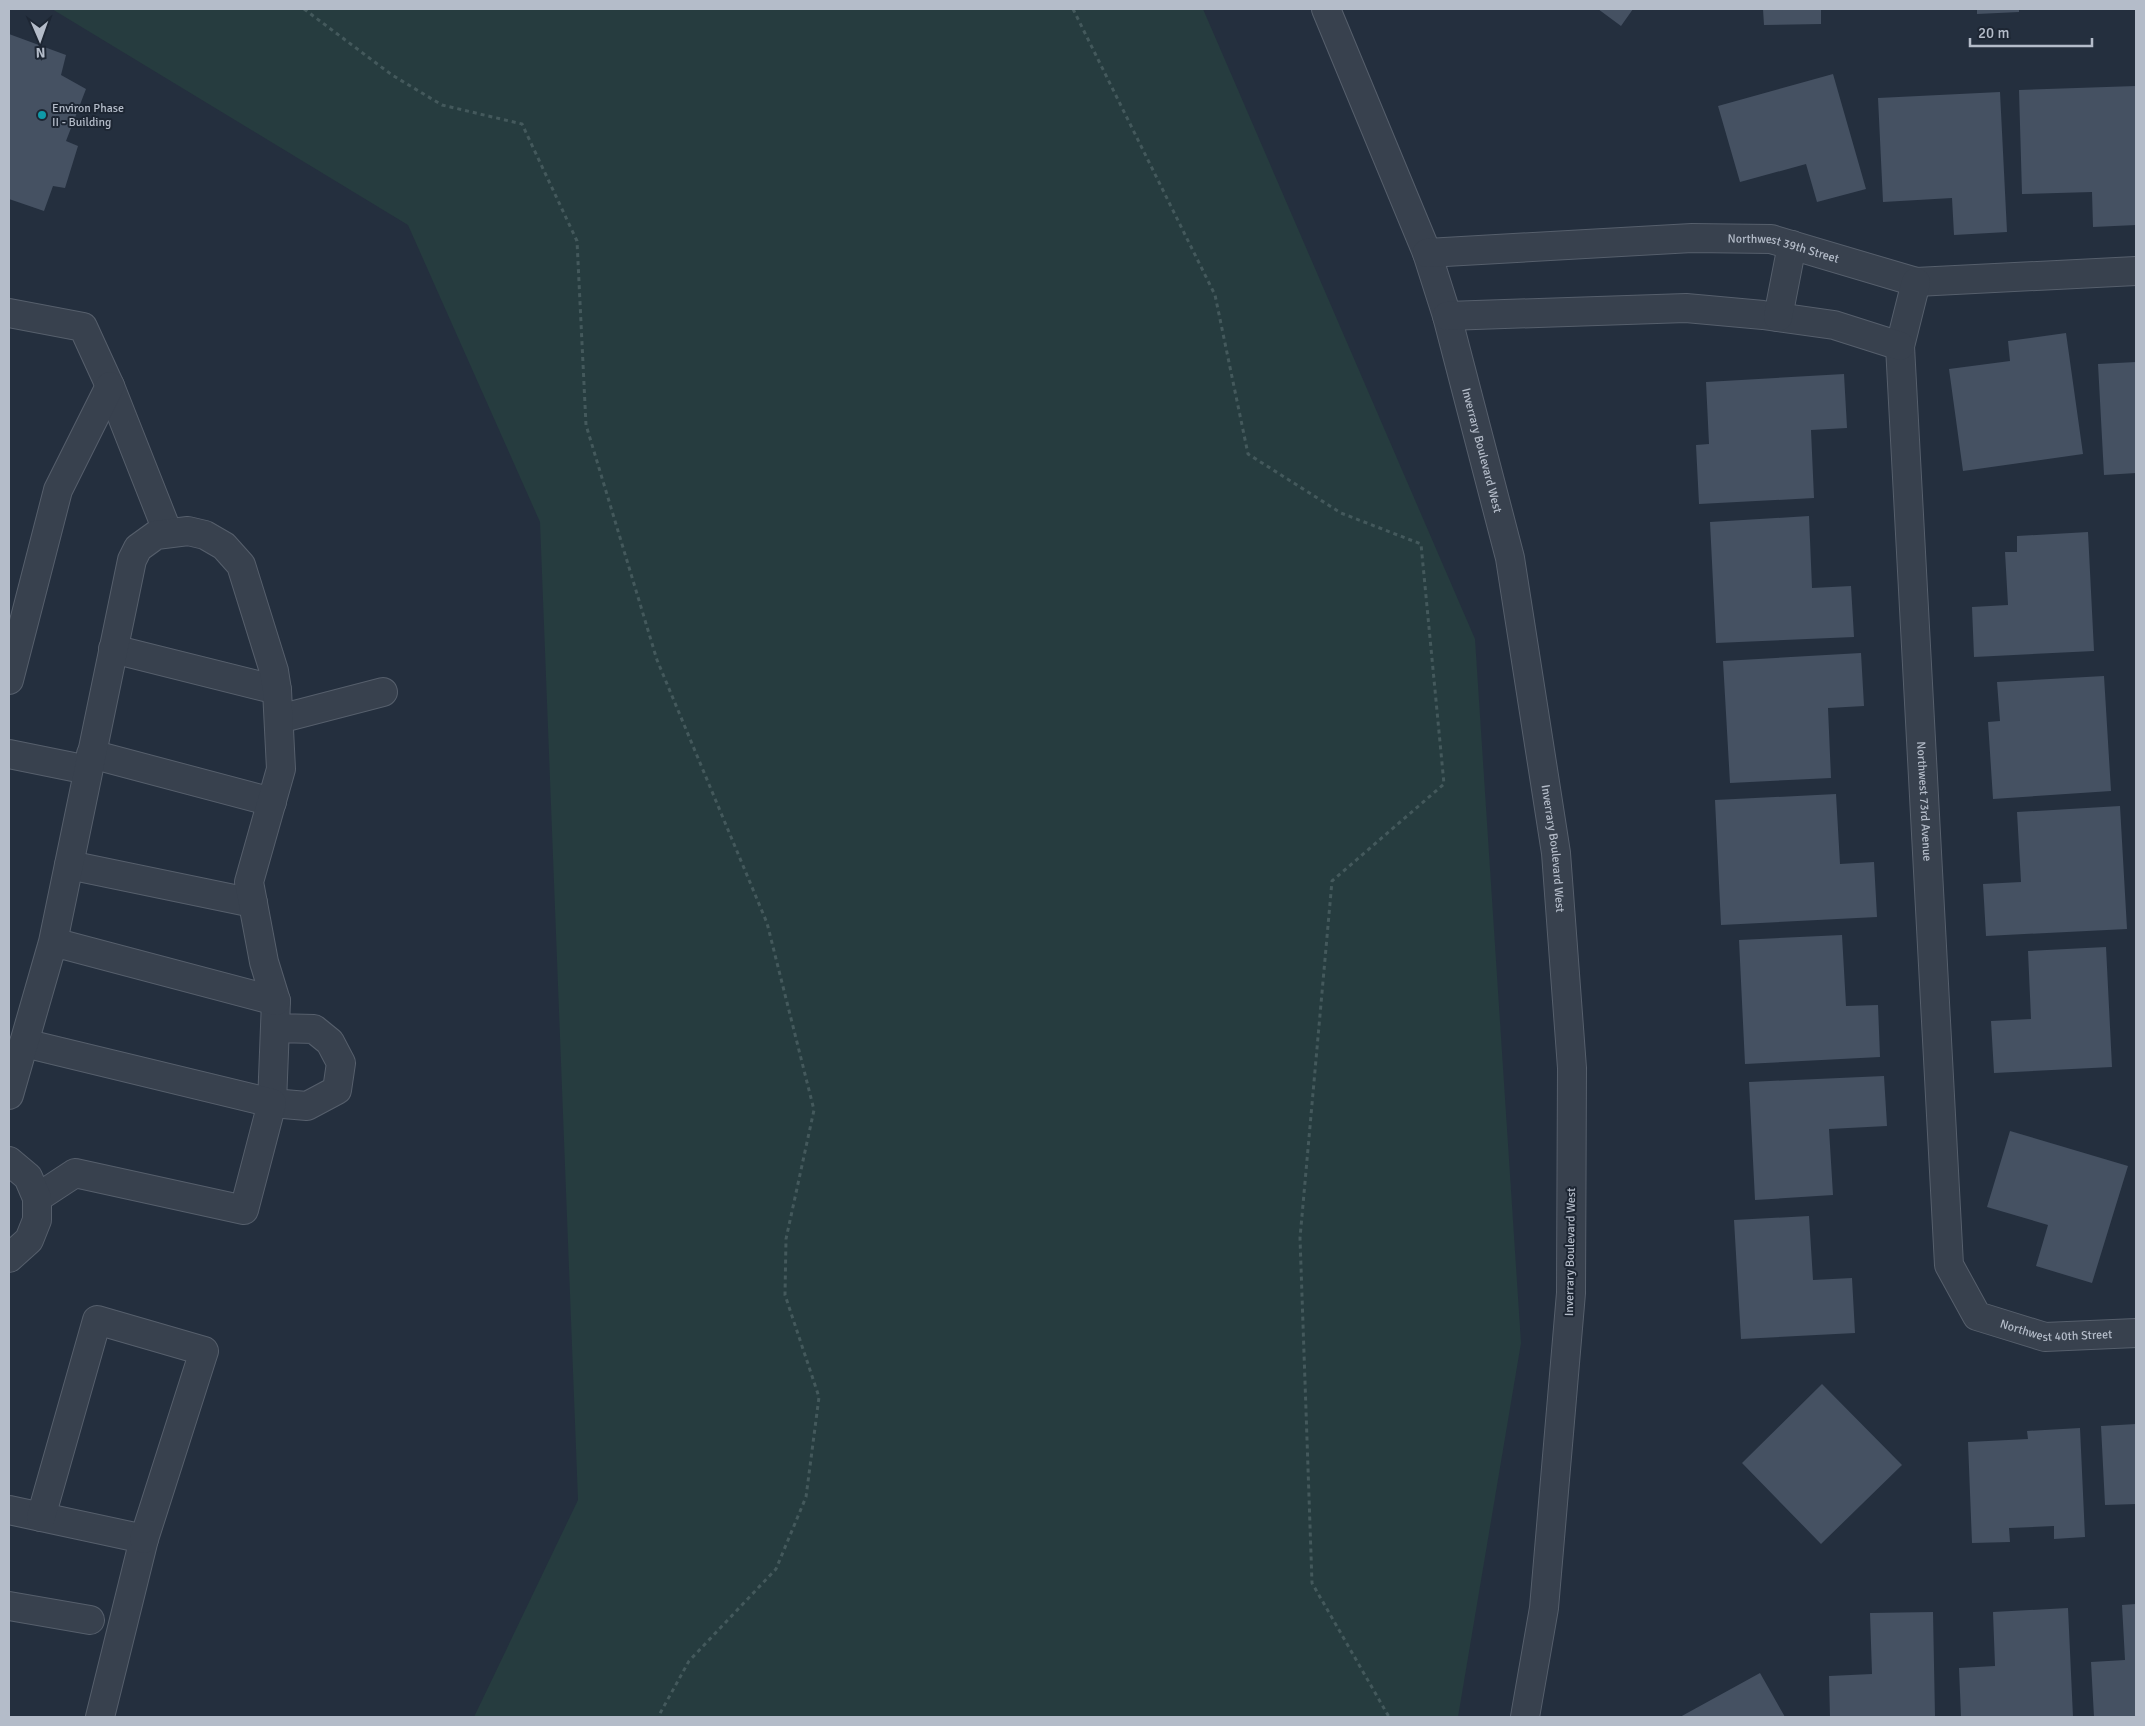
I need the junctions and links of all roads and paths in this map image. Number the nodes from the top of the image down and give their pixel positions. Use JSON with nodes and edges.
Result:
{"nodes":[{"id":1,"x":304,"y":9,"type":"edge"},
{"id":2,"x":1072,"y":9,"type":"edge"},
{"id":3,"x":1326,"y":9,"type":"edge"},
{"id":4,"x":1792,"y":245,"type":"junction"},
{"id":5,"x":1427,"y":253,"type":"junction"},
{"id":6,"x":2136,"y":271,"type":"edge"},
{"id":7,"x":1916,"y":282,"type":"junction"},
{"id":8,"x":9,"y":314,"type":"edge"},
{"id":9,"x":1447,"y":316,"type":"junction"},
{"id":10,"x":1778,"y":317,"type":"junction"},
{"id":11,"x":1900,"y":346,"type":"junction"},
{"id":12,"x":110,"y":386,"type":"junction"},
{"id":13,"x":168,"y":533,"type":"junction"},
{"id":14,"x":113,"y":649,"type":"junction"},
{"id":15,"x":9,"y":680,"type":"edge"},
{"id":16,"x":277,"y":690,"type":"junction"},
{"id":17,"x":384,"y":692,"type":"dead end"},
{"id":18,"x":279,"y":719,"type":"junction"},
{"id":19,"x":9,"y":754,"type":"edge"},
{"id":20,"x":90,"y":762,"type":"junction"},
{"id":21,"x":272,"y":802,"type":"junction"},
{"id":22,"x":69,"y":865,"type":"junction"},
{"id":23,"x":253,"y":903,"type":"junction"},
{"id":24,"x":53,"y":942,"type":"junction"},
{"id":25,"x":276,"y":1001,"type":"junction"},
{"id":26,"x":276,"y":1028,"type":"junction"},
{"id":27,"x":24,"y":1043,"type":"junction"},
{"id":28,"x":9,"y":1095,"type":"edge"},
{"id":29,"x":272,"y":1103,"type":"junction"},
{"id":30,"x":9,"y":1161,"type":"edge"},
{"id":31,"x":37,"y":1198,"type":"junction"},
{"id":32,"x":9,"y":1258,"type":"edge"},
{"id":33,"x":1977,"y":1316,"type":"joint"},
{"id":34,"x":2136,"y":1333,"type":"edge"},
{"id":35,"x":9,"y":1510,"type":"edge"},
{"id":36,"x":41,"y":1517,"type":"junction"},
{"id":37,"x":144,"y":1539,"type":"junction"},
{"id":38,"x":9,"y":1606,"type":"edge"},
{"id":39,"x":90,"y":1620,"type":"dead end"},
{"id":40,"x":100,"y":1717,"type":"edge"},
{"id":41,"x":658,"y":1717,"type":"edge"},
{"id":42,"x":1389,"y":1717,"type":"edge"},
{"id":43,"x":1524,"y":1717,"type":"edge"}],
"edges":[{"from":1,"to":41,"type":"path"},
{"from":2,"to":42,"type":"path"},
{"from":3,"to":5,"type":"street","name":"Inverrary Boulevard West"},
{"from":4,"to":5,"type":"street","name":"Northwest 39th Street"},
{"from":4,"to":7,"type":"street","name":"Northwest 39th Street"},
{"from":4,"to":10,"type":"street"},
{"from":5,"to":9,"type":"street","name":"Inverrary Boulevard West"},
{"from":6,"to":7,"type":"street","name":"Northwest 39th Street"},
{"from":7,"to":11,"type":"street","name":"Northwest 73rd Avenue"},
{"from":8,"to":12,"type":"street"},
{"from":9,"to":10,"type":"street"},
{"from":9,"to":43,"type":"street","name":"Inverrary Boulevard West"},
{"from":10,"to":11,"type":"street"},
{"from":11,"to":33,"type":"street","name":"Northwest 73rd Avenue"},
{"from":12,"to":13,"type":"street"},
{"from":12,"to":15,"type":"street"},
{"from":13,"to":14,"type":"street"},
{"from":13,"to":16,"type":"street"},
{"from":14,"to":16,"type":"street"},
{"from":14,"to":20,"type":"street"},
{"from":16,"to":18,"type":"street"},
{"from":17,"to":18,"type":"street"},
{"from":18,"to":21,"type":"street"},
{"from":19,"to":20,"type":"street"},
{"from":20,"to":21,"type":"street"},
{"from":20,"to":22,"type":"street"},
{"from":21,"to":23,"type":"street"},
{"from":22,"to":23,"type":"street"},
{"from":22,"to":24,"type":"street"},
{"from":23,"to":25,"type":"street"},
{"from":24,"to":25,"type":"street"},
{"from":24,"to":27,"type":"street"},
{"from":25,"to":26,"type":"street"},
{"from":26,"to":29,"type":"street"},
{"from":26,"to":29,"type":"street"},
{"from":27,"to":28,"type":"street"},
{"from":27,"to":29,"type":"street"},
{"from":29,"to":31,"type":"street"},
{"from":30,"to":31,"type":"street"},
{"from":31,"to":32,"type":"street"},
{"from":33,"to":34,"type":"street","name":"Northwest 40th Street"},
{"from":35,"to":36,"type":"street"},
{"from":36,"to":37,"type":"street"},
{"from":36,"to":37,"type":"street"},
{"from":37,"to":40,"type":"street"},
{"from":38,"to":39,"type":"street"}]}
